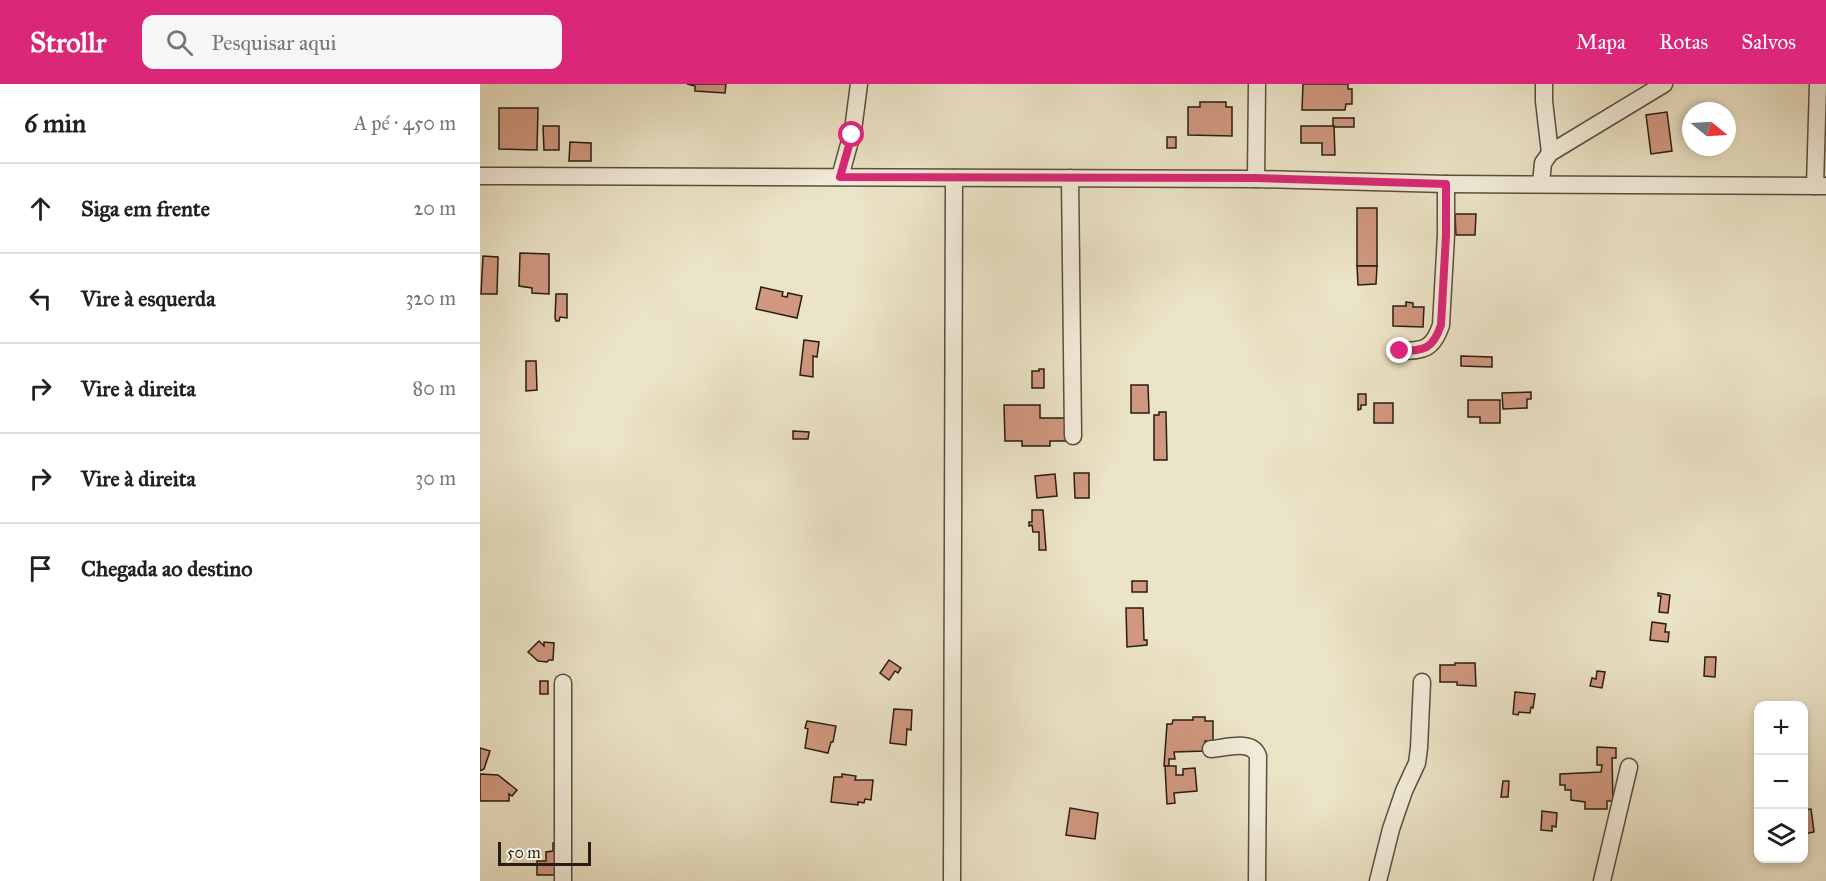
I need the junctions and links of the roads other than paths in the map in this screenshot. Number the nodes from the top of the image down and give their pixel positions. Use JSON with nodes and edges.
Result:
{"nodes":[{"id":1,"x":859,"y":84,"type":"edge"},
{"id":2,"x":1257,"y":84,"type":"edge"},
{"id":3,"x":1544,"y":84,"type":"edge"},
{"id":4,"x":1664,"y":84,"type":"edge"},
{"id":5,"x":1818,"y":84,"type":"edge"},
{"id":6,"x":1550,"y":153,"type":"junction"},
{"id":7,"x":480,"y":176,"type":"edge"},
{"id":8,"x":840,"y":177,"type":"junction"},
{"id":9,"x":954,"y":178,"type":"junction"},
{"id":10,"x":1071,"y":178,"type":"junction"},
{"id":11,"x":1256,"y":178,"type":"junction"},
{"id":12,"x":1541,"y":183,"type":"junction"},
{"id":13,"x":1446,"y":184,"type":"junction"},
{"id":14,"x":1821,"y":186,"type":"edge"},
{"id":15,"x":1400,"y":351,"type":"dead end"},
{"id":16,"x":1073,"y":436,"type":"dead end"},
{"id":17,"x":1422,"y":682,"type":"dead end"},
{"id":18,"x":563,"y":683,"type":"dead end"},
{"id":19,"x":1211,"y":749,"type":"dead end"},
{"id":20,"x":1629,"y":767,"type":"dead end"},
{"id":21,"x":563,"y":881,"type":"edge"},
{"id":22,"x":952,"y":881,"type":"edge"},
{"id":23,"x":1257,"y":881,"type":"edge"},
{"id":24,"x":1378,"y":881,"type":"edge"},
{"id":25,"x":1602,"y":881,"type":"edge"}],
"edges":[{"from":1,"to":8,"type":"street"},
{"from":2,"to":11,"type":"street"},
{"from":3,"to":6,"type":"street"},
{"from":4,"to":6,"type":"street"},
{"from":5,"to":14,"type":"street"},
{"from":6,"to":12,"type":"street"},
{"from":7,"to":8,"type":"street"},
{"from":8,"to":9,"type":"street"},
{"from":9,"to":10,"type":"street"},
{"from":9,"to":22,"type":"street"},
{"from":10,"to":11,"type":"street"},
{"from":10,"to":16,"type":"street"},
{"from":11,"to":13,"type":"street"},
{"from":12,"to":13,"type":"street"},
{"from":12,"to":14,"type":"street"},
{"from":13,"to":15,"type":"street"},
{"from":17,"to":24,"type":"street"},
{"from":18,"to":21,"type":"street"},
{"from":19,"to":23,"type":"street"},
{"from":20,"to":25,"type":"street"}]}
